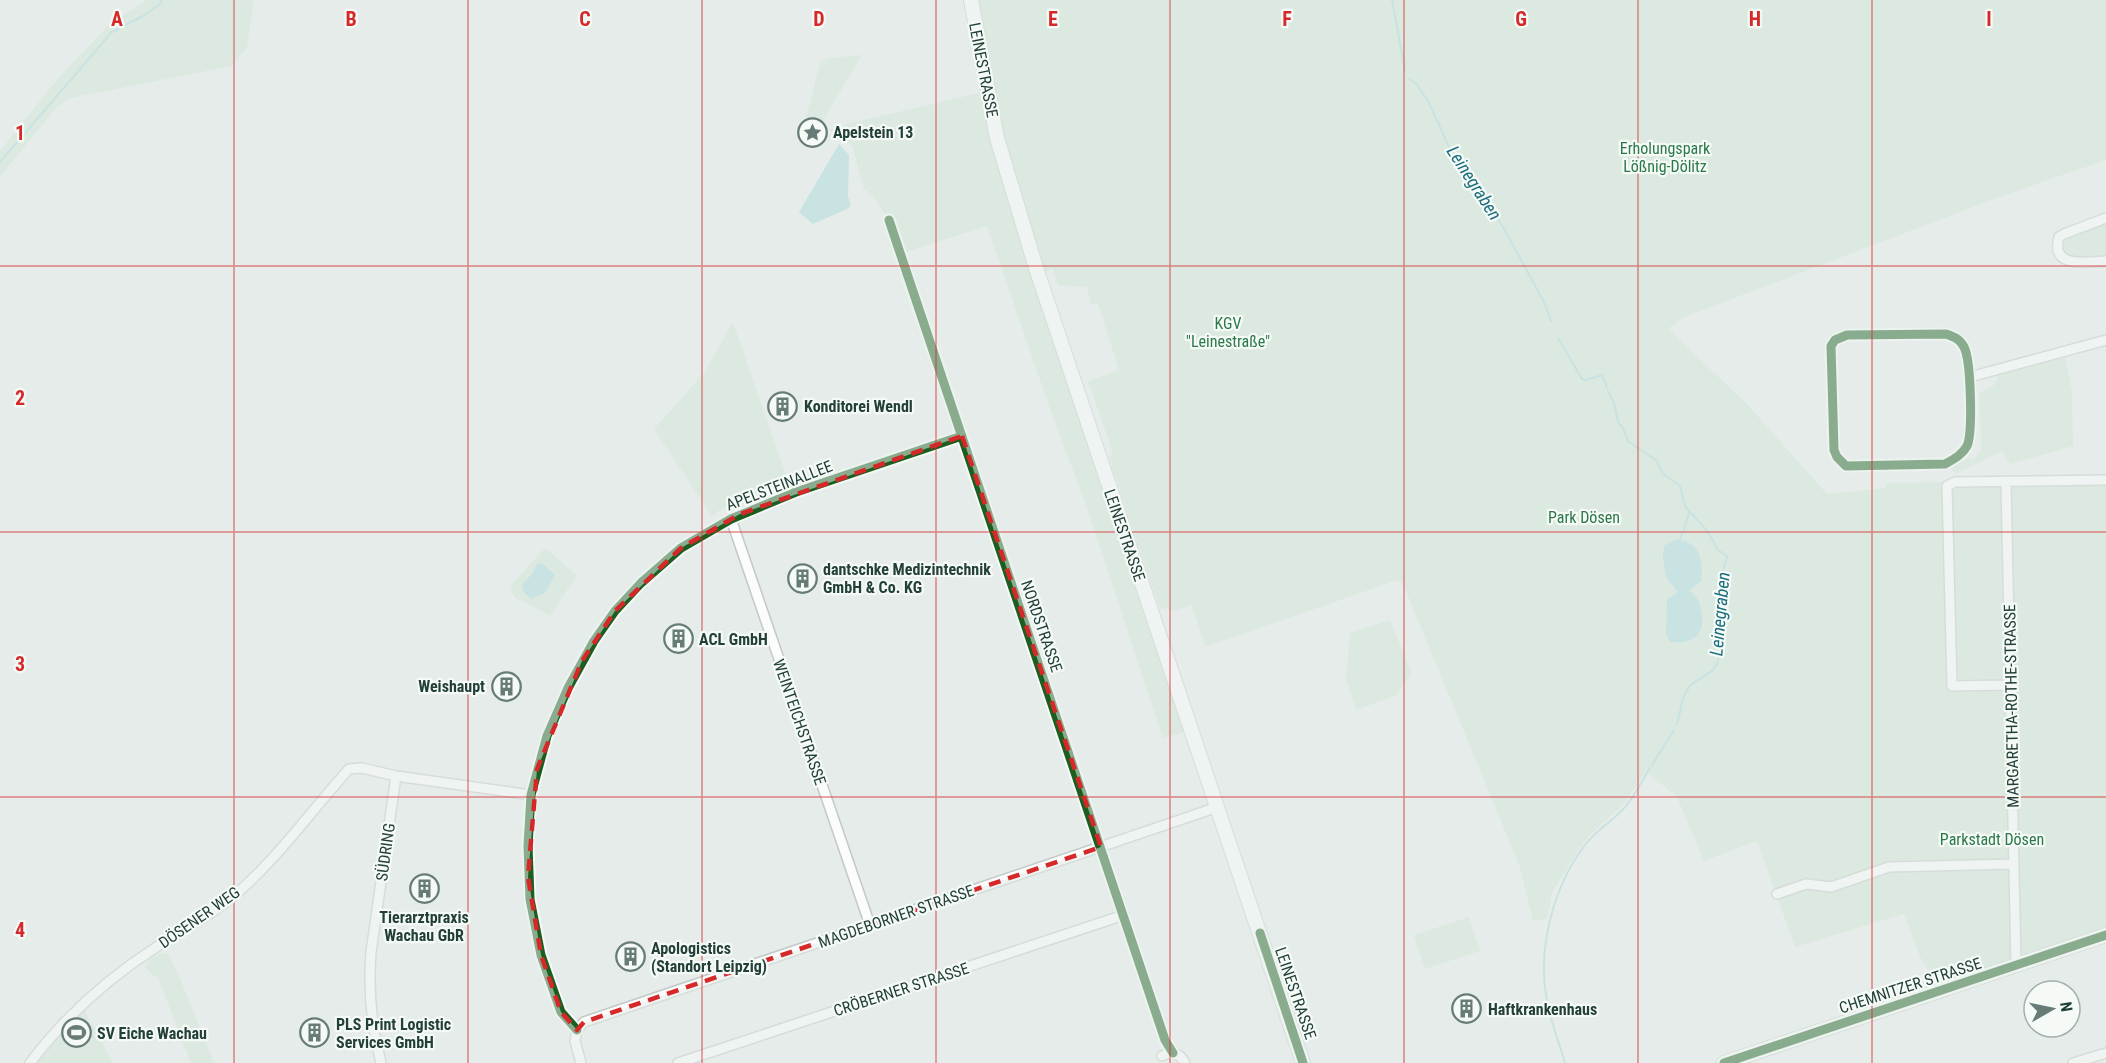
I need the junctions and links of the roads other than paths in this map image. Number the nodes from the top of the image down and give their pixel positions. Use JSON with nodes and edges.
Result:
{"nodes":[{"id":1,"x":971,"y":0,"type":"edge"},
{"id":2,"x":2106,"y":218,"type":"edge"},
{"id":3,"x":889,"y":220,"type":"dead end"},
{"id":4,"x":2106,"y":261,"type":"edge"},
{"id":5,"x":2106,"y":340,"type":"edge"},
{"id":6,"x":1970,"y":377,"type":"junction"},
{"id":7,"x":962,"y":436,"type":"junction"},
{"id":8,"x":2106,"y":480,"type":"edge"},
{"id":9,"x":2006,"y":482,"type":"junction"},
{"id":10,"x":731,"y":519,"type":"junction"},
{"id":11,"x":2010,"y":685,"type":"junction"},
{"id":12,"x":396,"y":776,"type":"junction"},
{"id":13,"x":531,"y":795,"type":"junction"},
{"id":14,"x":1218,"y":807,"type":"junction"},
{"id":15,"x":1101,"y":847,"type":"junction"},
{"id":16,"x":2014,"y":864,"type":"junction"},
{"id":17,"x":1777,"y":894,"type":"dead end"},
{"id":18,"x":1124,"y":915,"type":"junction"},
{"id":19,"x":870,"y":925,"type":"junction"},
{"id":20,"x":2106,"y":935,"type":"edge"},
{"id":21,"x":2016,"y":966,"type":"junction"},
{"id":22,"x":577,"y":1030,"type":"junction"},
{"id":23,"x":1166,"y":1041,"type":"junction"},
{"id":24,"x":1173,"y":1053,"type":"junction"},
{"id":25,"x":2106,"y":1053,"type":"edge"},
{"id":26,"x":1160,"y":1060,"type":"edge"},
{"id":27,"x":30,"y":1063,"type":"edge"},
{"id":28,"x":381,"y":1063,"type":"edge"},
{"id":29,"x":581,"y":1063,"type":"edge"},
{"id":30,"x":678,"y":1063,"type":"edge"},
{"id":31,"x":1185,"y":1063,"type":"edge"},
{"id":32,"x":1303,"y":1063,"type":"edge"},
{"id":33,"x":1724,"y":1063,"type":"edge"},
{"id":34,"x":2073,"y":1063,"type":"edge"}],
"edges":[{"from":1,"to":14,"type":"main road","name":"LEINESTRASSE"},
{"from":2,"to":4,"type":"street"},
{"from":3,"to":7,"type":"street","name":"NORDSTRASSE"},
{"from":5,"to":6,"type":"street"},
{"from":6,"to":6,"type":"street"},
{"from":7,"to":10,"type":"street","name":"APELSTEINALLEE"},
{"from":7,"to":15,"type":"street","name":"NORDSTRASSE"},
{"from":8,"to":9,"type":"street"},
{"from":9,"to":11,"type":"street","name":"MARGARETHA-ROTHE-STRASSE"},
{"from":9,"to":11,"type":"street"},
{"from":10,"to":13,"type":"street","name":"APELSTEINALLEE"},
{"from":10,"to":19,"type":"street","name":"WEINTEICHSTRASSE"},
{"from":11,"to":16,"type":"street","name":"MARGARETHA-ROTHE-STRASSE"},
{"from":12,"to":13,"type":"street"},
{"from":12,"to":27,"type":"street","name":"DÖSENER WEG"},
{"from":12,"to":28,"type":"street","name":"SÜDRING"},
{"from":13,"to":22,"type":"street","name":"APELSTEINALLEE"},
{"from":14,"to":15,"type":"street","name":"MAGDEBORNER STRASSE"},
{"from":14,"to":32,"type":"main road","name":"LEINESTRASSE"},
{"from":15,"to":18,"type":"street","name":"NORDSTRASSE"},
{"from":15,"to":19,"type":"street","name":"MAGDEBORNER STRASSE"},
{"from":16,"to":17,"type":"street"},
{"from":16,"to":21,"type":"street","name":"MARGARETHA-ROTHE-STRASSE"},
{"from":18,"to":23,"type":"street","name":"NORDSTRASSE"},
{"from":18,"to":30,"type":"street","name":"CRÖBERNER STRASSE"},
{"from":19,"to":22,"type":"street","name":"MAGDEBORNER STRASSE"},
{"from":20,"to":21,"type":"main road","name":"CHEMNITZER STRASSE"},
{"from":21,"to":33,"type":"main road","name":"CHEMNITZER STRASSE"},
{"from":22,"to":29,"type":"street"},
{"from":23,"to":24,"type":"street","name":"NORDSTRASSE"},
{"from":23,"to":26,"type":"street"},
{"from":24,"to":26,"type":"street"},
{"from":24,"to":31,"type":"street","name":"NORDSTRASSE"},
{"from":25,"to":34,"type":"street"}]}
